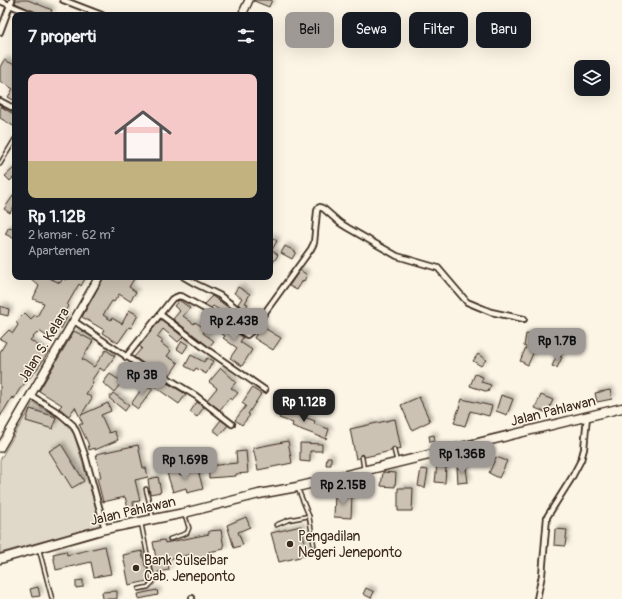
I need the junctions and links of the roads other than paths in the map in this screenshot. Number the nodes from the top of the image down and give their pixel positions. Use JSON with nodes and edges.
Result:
{"nodes":[{"id":1,"x":12,"y":0,"type":"edge"},
{"id":2,"x":63,"y":0,"type":"edge"},
{"id":3,"x":249,"y":0,"type":"edge"},
{"id":4,"x":0,"y":1,"type":"edge"},
{"id":5,"x":10,"y":5,"type":"junction"},
{"id":6,"x":27,"y":12,"type":"edge"},
{"id":7,"x":94,"y":12,"type":"edge"},
{"id":8,"x":243,"y":12,"type":"edge"},
{"id":9,"x":0,"y":32,"type":"edge"},
{"id":10,"x":0,"y":101,"type":"edge"},
{"id":11,"x":12,"y":107,"type":"edge"},
{"id":12,"x":12,"y":144,"type":"edge"},
{"id":13,"x":0,"y":164,"type":"edge"},
{"id":14,"x":97,"y":280,"type":"edge"},
{"id":15,"x":189,"y":280,"type":"edge"},
{"id":16,"x":161,"y":314,"type":"junction"},
{"id":17,"x":524,"y":319,"type":"dead end"},
{"id":18,"x":74,"y":321,"type":"junction"},
{"id":19,"x":258,"y":322,"type":"junction"},
{"id":20,"x":126,"y":357,"type":"junction"},
{"id":21,"x":264,"y":390,"type":"dead end"},
{"id":22,"x":30,"y":395,"type":"junction"},
{"id":23,"x":622,"y":408,"type":"edge"},
{"id":24,"x":587,"y":416,"type":"junction"},
{"id":25,"x":232,"y":424,"type":"dead end"},
{"id":26,"x":0,"y":448,"type":"edge"},
{"id":27,"x":394,"y":450,"type":"dead end"},
{"id":28,"x":362,"y":457,"type":"dead end"},
{"id":29,"x":397,"y":462,"type":"junction"},
{"id":30,"x":364,"y":470,"type":"junction"},
{"id":31,"x":297,"y":487,"type":"junction"},
{"id":32,"x":146,"y":489,"type":"dead end"},
{"id":33,"x":184,"y":513,"type":"junction"},
{"id":34,"x":309,"y":516,"type":"junction"},
{"id":35,"x":154,"y":519,"type":"junction"},
{"id":36,"x":141,"y":522,"type":"junction"},
{"id":37,"x":276,"y":525,"type":"dead end"},
{"id":38,"x":105,"y":529,"type":"junction"},
{"id":39,"x":170,"y":539,"type":"dead end"},
{"id":40,"x":314,"y":546,"type":"dead end"},
{"id":41,"x":39,"y":548,"type":"junction"},
{"id":42,"x":0,"y":559,"type":"edge"},
{"id":43,"x":139,"y":589,"type":"dead end"},
{"id":44,"x":52,"y":599,"type":"edge"},
{"id":45,"x":537,"y":599,"type":"edge"}],
"edges":[{"from":1,"to":5,"type":"street"},
{"from":2,"to":7,"type":"street"},
{"from":3,"to":8,"type":"main road"},
{"from":4,"to":5,"type":"street"},
{"from":5,"to":6,"type":"street"},
{"from":5,"to":9,"type":"street"},
{"from":10,"to":11,"type":"street"},
{"from":12,"to":13,"type":"lane"},
{"from":14,"to":18,"type":"main road","name":"Jalan S. Kelara"},
{"from":15,"to":19,"type":"street"},
{"from":16,"to":19,"type":"street"},
{"from":16,"to":20,"type":"street"},
{"from":16,"to":21,"type":"street"},
{"from":17,"to":19,"type":"street"},
{"from":18,"to":20,"type":"street"},
{"from":18,"to":22,"type":"main road","name":"Jalan S. Kelara"},
{"from":20,"to":25,"type":"street"},
{"from":22,"to":26,"type":"main road","name":"Jalan S. Kelara"},
{"from":22,"to":38,"type":"street"},
{"from":23,"to":24,"type":"highway","name":"Jalan Pahlawan"},
{"from":24,"to":29,"type":"highway","name":"Jalan Pahlawan"},
{"from":24,"to":45,"type":"street"},
{"from":27,"to":29,"type":"lane"},
{"from":28,"to":30,"type":"lane"},
{"from":29,"to":30,"type":"highway","name":"Jalan Pahlawan"},
{"from":30,"to":31,"type":"highway","name":"Jalan Pahlawan"},
{"from":31,"to":33,"type":"highway","name":"Jalan Pahlawan"},
{"from":31,"to":34,"type":"lane"},
{"from":32,"to":35,"type":"lane"},
{"from":33,"to":35,"type":"highway","name":"Jalan Pahlawan"},
{"from":33,"to":39,"type":"lane"},
{"from":34,"to":37,"type":"lane"},
{"from":34,"to":40,"type":"lane"},
{"from":35,"to":36,"type":"highway","name":"Jalan Pahlawan"},
{"from":36,"to":38,"type":"highway","name":"Jalan Pahlawan"},
{"from":36,"to":43,"type":"lane"},
{"from":38,"to":41,"type":"highway","name":"Jalan Pahlawan"},
{"from":41,"to":42,"type":"highway","name":"Jalan Pahlawan"},
{"from":41,"to":44,"type":"lane"}]}
